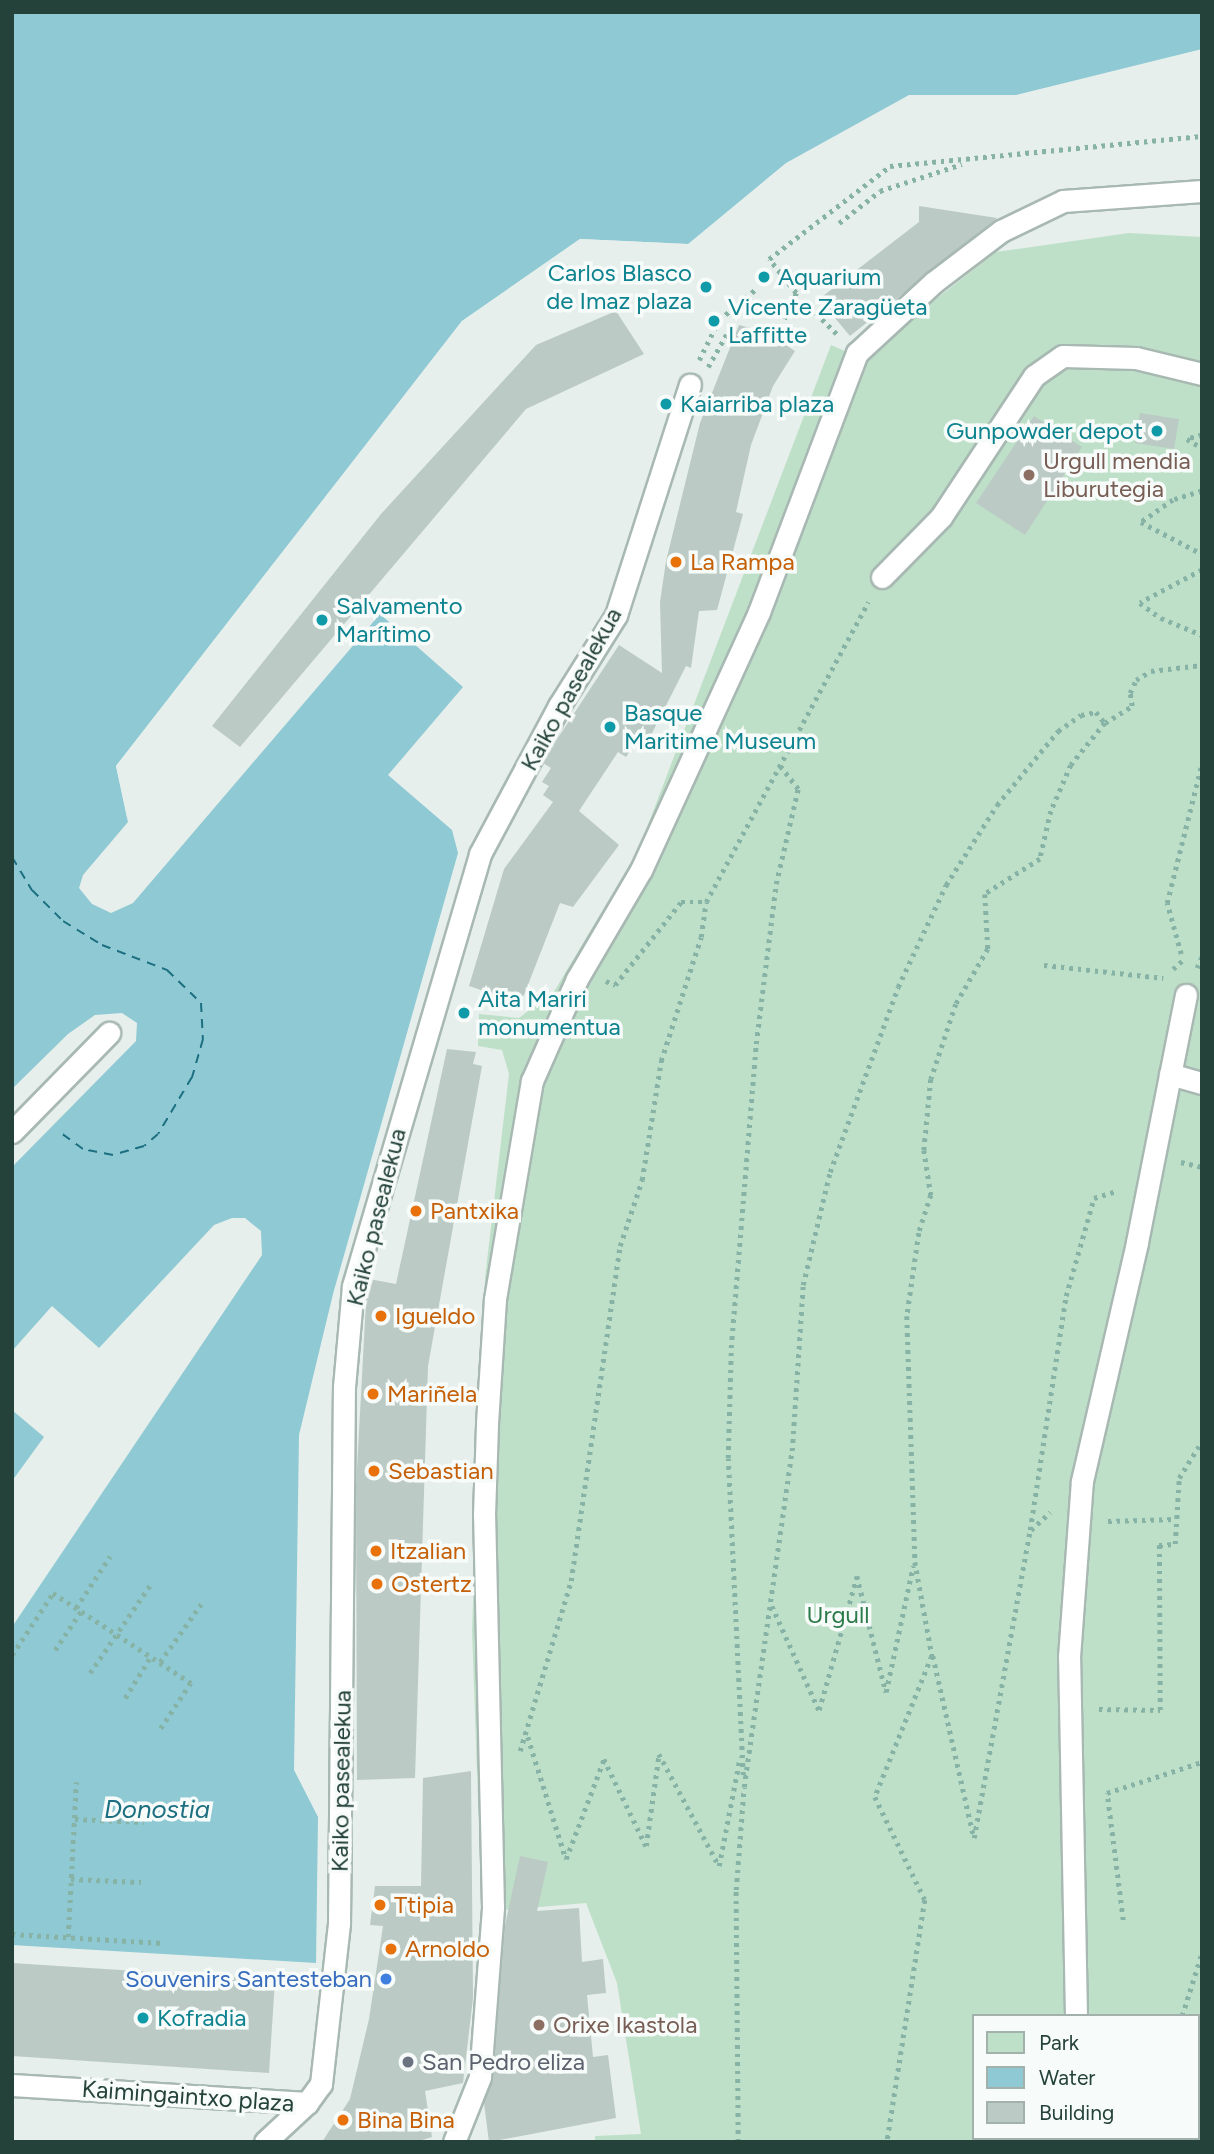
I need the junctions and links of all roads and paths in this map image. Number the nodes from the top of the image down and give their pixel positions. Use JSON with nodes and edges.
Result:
{"nodes":[{"id":1,"x":1201,"y":136,"type":"edge"},
{"id":2,"x":968,"y":162,"type":"junction"},
{"id":3,"x":1202,"y":191,"type":"edge"},
{"id":4,"x":839,"y":223,"type":"dead end"},
{"id":5,"x":757,"y":289,"type":"dead end"},
{"id":6,"x":810,"y":307,"type":"dead end"},
{"id":7,"x":784,"y":319,"type":"dead end"},
{"id":8,"x":730,"y":328,"type":"dead end"},
{"id":9,"x":701,"y":352,"type":"dead end"},
{"id":10,"x":857,"y":353,"type":"junction"},
{"id":11,"x":1202,"y":374,"type":"edge"},
{"id":12,"x":690,"y":385,"type":"joint"},
{"id":13,"x":1202,"y":435,"type":"edge"},
{"id":14,"x":1202,"y":448,"type":"edge"},
{"id":15,"x":1202,"y":491,"type":"edge"},
{"id":16,"x":1202,"y":554,"type":"edge"},
{"id":17,"x":1202,"y":570,"type":"edge"},
{"id":18,"x":882,"y":577,"type":"joint"},
{"id":19,"x":1202,"y":635,"type":"edge"},
{"id":20,"x":1202,"y":665,"type":"edge"},
{"id":21,"x":1105,"y":723,"type":"junction"},
{"id":22,"x":1202,"y":762,"type":"edge"},
{"id":23,"x":779,"y":765,"type":"junction"},
{"id":24,"x":706,"y":902,"type":"junction"},
{"id":25,"x":1181,"y":954,"type":"dead end"},
{"id":26,"x":1044,"y":965,"type":"dead end"},
{"id":27,"x":1163,"y":978,"type":"dead end"},
{"id":28,"x":577,"y":979,"type":"junction"},
{"id":29,"x":1186,"y":995,"type":"dead end"},
{"id":30,"x":108,"y":1032,"type":"dead end"},
{"id":31,"x":1170,"y":1074,"type":"junction"},
{"id":32,"x":1202,"y":1083,"type":"edge"},
{"id":33,"x":12,"y":1132,"type":"edge"},
{"id":34,"x":1148,"y":1183,"type":"junction"},
{"id":35,"x":1202,"y":1441,"type":"edge"},
{"id":36,"x":1176,"y":1519,"type":"junction"},
{"id":37,"x":1079,"y":1522,"type":"junction"},
{"id":38,"x":110,"y":1556,"type":"dead end"},
{"id":39,"x":915,"y":1562,"type":"junction"},
{"id":40,"x":151,"y":1584,"type":"dead end"},
{"id":41,"x":201,"y":1604,"type":"dead end"},
{"id":42,"x":772,"y":1605,"type":"junction"},
{"id":43,"x":78,"y":1609,"type":"junction"},
{"id":44,"x":116,"y":1633,"type":"junction"},
{"id":45,"x":55,"y":1650,"type":"dead end"},
{"id":46,"x":12,"y":1655,"type":"edge"},
{"id":47,"x":151,"y":1656,"type":"junction"},
{"id":48,"x":932,"y":1656,"type":"junction"},
{"id":49,"x":160,"y":1662,"type":"junction"},
{"id":50,"x":90,"y":1673,"type":"dead end"},
{"id":51,"x":125,"y":1698,"type":"dead end"},
{"id":52,"x":1070,"y":1709,"type":"junction"},
{"id":53,"x":160,"y":1730,"type":"dead end"},
{"id":54,"x":527,"y":1736,"type":"junction"},
{"id":55,"x":742,"y":1748,"type":"junction"},
{"id":56,"x":1202,"y":1762,"type":"edge"},
{"id":57,"x":76,"y":1782,"type":"dead end"},
{"id":58,"x":489,"y":1786,"type":"junction"},
{"id":59,"x":744,"y":1787,"type":"junction"},
{"id":60,"x":75,"y":1819,"type":"junction"},
{"id":61,"x":144,"y":1822,"type":"dead end"},
{"id":62,"x":71,"y":1879,"type":"junction"},
{"id":63,"x":141,"y":1882,"type":"dead end"},
{"id":64,"x":1123,"y":1920,"type":"dead end"},
{"id":65,"x":12,"y":1934,"type":"edge"},
{"id":66,"x":68,"y":1937,"type":"junction"},
{"id":67,"x":163,"y":1943,"type":"dead end"},
{"id":68,"x":1202,"y":1952,"type":"edge"},
{"id":69,"x":1076,"y":2014,"type":"edge"},
{"id":70,"x":1183,"y":2014,"type":"edge"},
{"id":71,"x":12,"y":2085,"type":"edge"},
{"id":72,"x":307,"y":2104,"type":"junction"},
{"id":73,"x":1155,"y":2140,"type":"edge"},
{"id":74,"x":1163,"y":2141,"type":"edge"},
{"id":75,"x":265,"y":2142,"type":"edge"},
{"id":76,"x":454,"y":2142,"type":"edge"},
{"id":77,"x":738,"y":2142,"type":"edge"},
{"id":78,"x":887,"y":2142,"type":"edge"}],
"edges":[{"from":1,"to":2,"type":"path"},
{"from":2,"to":4,"type":"path"},
{"from":2,"to":7,"type":"path"},
{"from":3,"to":10,"type":"street"},
{"from":5,"to":9,"type":"path"},
{"from":6,"to":10,"type":"path"},
{"from":8,"to":12,"type":"path"},
{"from":10,"to":28,"type":"street"},
{"from":11,"to":18,"type":"street"},
{"from":12,"to":72,"type":"street","name":"Kaiko pasealekua"},
{"from":13,"to":14,"type":"path"},
{"from":15,"to":16,"type":"path"},
{"from":17,"to":19,"type":"path"},
{"from":18,"to":23,"type":"path"},
{"from":20,"to":21,"type":"path"},
{"from":21,"to":39,"type":"path"},
{"from":21,"to":42,"type":"path"},
{"from":22,"to":25,"type":"path"},
{"from":23,"to":24,"type":"path"},
{"from":23,"to":55,"type":"path"},
{"from":24,"to":28,"type":"path"},
{"from":24,"to":54,"type":"path"},
{"from":26,"to":27,"type":"path"},
{"from":28,"to":58,"type":"street"},
{"from":29,"to":31,"type":"street"},
{"from":30,"to":33,"type":"street"},
{"from":31,"to":32,"type":"street"},
{"from":31,"to":34,"type":"street"},
{"from":34,"to":37,"type":"street"},
{"from":34,"to":48,"type":"path"},
{"from":35,"to":36,"type":"path"},
{"from":36,"to":37,"type":"path"},
{"from":36,"to":52,"type":"path"},
{"from":37,"to":52,"type":"street"},
{"from":38,"to":43,"type":"path"},
{"from":39,"to":42,"type":"path"},
{"from":39,"to":48,"type":"path"},
{"from":40,"to":44,"type":"path"},
{"from":41,"to":49,"type":"path"},
{"from":42,"to":59,"type":"path"},
{"from":43,"to":44,"type":"path"},
{"from":43,"to":45,"type":"path"},
{"from":43,"to":46,"type":"path"},
{"from":44,"to":47,"type":"path"},
{"from":44,"to":50,"type":"path"},
{"from":47,"to":49,"type":"path"},
{"from":47,"to":51,"type":"path"},
{"from":48,"to":78,"type":"path"},
{"from":49,"to":53,"type":"path"},
{"from":52,"to":69,"type":"street"},
{"from":54,"to":55,"type":"path"},
{"from":54,"to":58,"type":"path"},
{"from":55,"to":59,"type":"path"},
{"from":56,"to":64,"type":"path"},
{"from":57,"to":60,"type":"path"},
{"from":58,"to":76,"type":"street"},
{"from":59,"to":77,"type":"path"},
{"from":60,"to":61,"type":"path"},
{"from":60,"to":62,"type":"path"},
{"from":62,"to":63,"type":"path"},
{"from":62,"to":66,"type":"path"},
{"from":65,"to":66,"type":"path"},
{"from":66,"to":67,"type":"path"},
{"from":68,"to":70,"type":"path"},
{"from":71,"to":72,"type":"street","name":"Kaimingaintxo plaza"},
{"from":72,"to":75,"type":"street","name":"Kaimingaintxo plaza"},
{"from":73,"to":74,"type":"path"}]}
